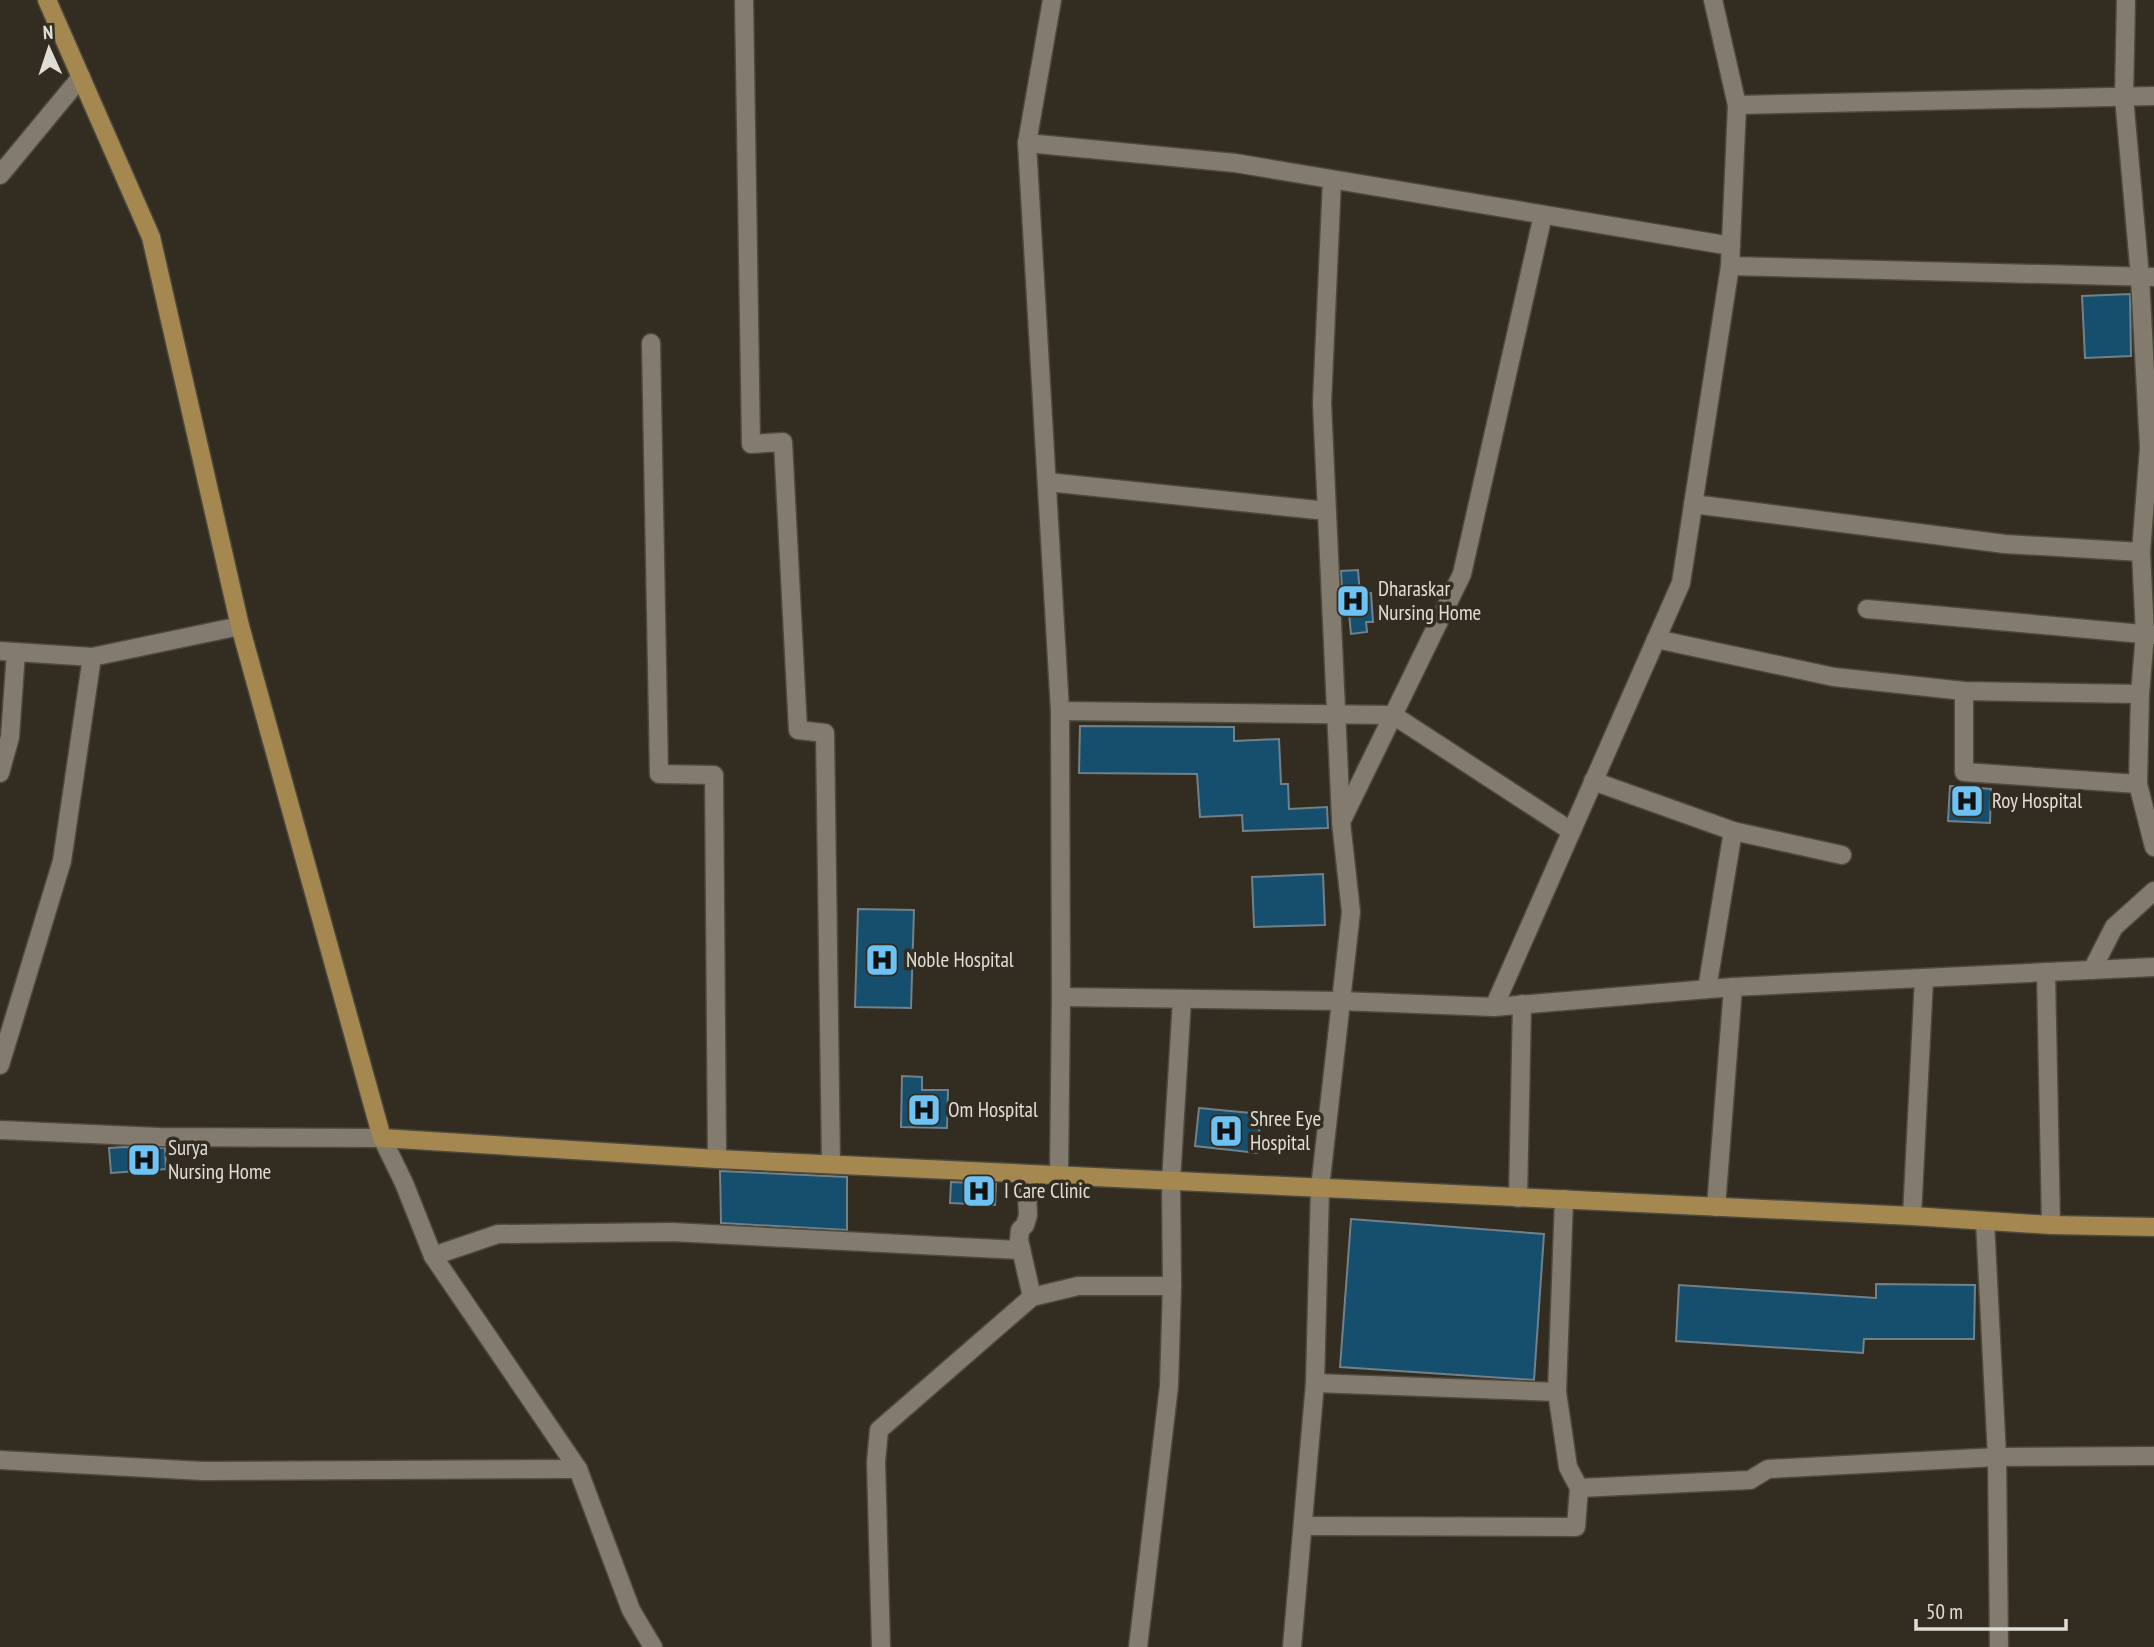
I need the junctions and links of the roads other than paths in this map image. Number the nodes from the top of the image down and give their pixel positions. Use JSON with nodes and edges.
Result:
{"nodes":[{"id":1,"x":47,"y":0,"type":"edge"},
{"id":2,"x":744,"y":0,"type":"edge"},
{"id":3,"x":1052,"y":0,"type":"edge"},
{"id":4,"x":1713,"y":0,"type":"edge"},
{"id":5,"x":2126,"y":0,"type":"edge"},
{"id":6,"x":80,"y":77,"type":"junction"},
{"id":7,"x":2154,"y":96,"type":"edge"},
{"id":8,"x":2124,"y":97,"type":"junction"},
{"id":9,"x":1737,"y":105,"type":"junction"},
{"id":10,"x":1027,"y":144,"type":"junction"},
{"id":11,"x":0,"y":175,"type":"edge"},
{"id":12,"x":1332,"y":180,"type":"junction"},
{"id":13,"x":1543,"y":215,"type":"junction"},
{"id":14,"x":1731,"y":246,"type":"junction"},
{"id":15,"x":1730,"y":266,"type":"junction"},
{"id":16,"x":2147,"y":277,"type":"edge"},
{"id":17,"x":651,"y":343,"type":"dead end"},
{"id":18,"x":2151,"y":448,"type":"edge"},
{"id":19,"x":1046,"y":482,"type":"junction"},
{"id":20,"x":1693,"y":504,"type":"junction"},
{"id":21,"x":1327,"y":512,"type":"junction"},
{"id":22,"x":2141,"y":552,"type":"junction"},
{"id":23,"x":1867,"y":609,"type":"dead end"},
{"id":24,"x":240,"y":626,"type":"junction"},
{"id":25,"x":2150,"y":634,"type":"edge"},
{"id":26,"x":1656,"y":639,"type":"junction"},
{"id":27,"x":8,"y":652,"type":"edge"},
{"id":28,"x":92,"y":657,"type":"junction"},
{"id":29,"x":1964,"y":691,"type":"junction"},
{"id":30,"x":2140,"y":694,"type":"junction"},
{"id":31,"x":1060,"y":711,"type":"junction"},
{"id":32,"x":1336,"y":713,"type":"junction"},
{"id":33,"x":1393,"y":715,"type":"junction"},
{"id":34,"x":0,"y":773,"type":"edge"},
{"id":35,"x":1593,"y":781,"type":"junction"},
{"id":36,"x":2138,"y":784,"type":"junction"},
{"id":37,"x":1341,"y":822,"type":"junction"},
{"id":38,"x":1571,"y":831,"type":"junction"},
{"id":39,"x":1733,"y":831,"type":"junction"},
{"id":40,"x":2154,"y":847,"type":"edge"},
{"id":41,"x":1842,"y":855,"type":"dead end"},
{"id":42,"x":2154,"y":891,"type":"edge"},
{"id":43,"x":2154,"y":967,"type":"edge"},
{"id":44,"x":2092,"y":970,"type":"junction"},
{"id":45,"x":2046,"y":972,"type":"junction"},
{"id":46,"x":1924,"y":978,"type":"junction"},
{"id":47,"x":1733,"y":987,"type":"junction"},
{"id":48,"x":1707,"y":989,"type":"junction"},
{"id":49,"x":1061,"y":997,"type":"junction"},
{"id":50,"x":1182,"y":999,"type":"junction"},
{"id":51,"x":1341,"y":1001,"type":"junction"},
{"id":52,"x":1522,"y":1004,"type":"junction"},
{"id":53,"x":1494,"y":1007,"type":"junction"},
{"id":54,"x":0,"y":1065,"type":"edge"},
{"id":55,"x":0,"y":1130,"type":"edge"},
{"id":56,"x":382,"y":1138,"type":"junction"},
{"id":57,"x":717,"y":1159,"type":"junction"},
{"id":58,"x":831,"y":1164,"type":"junction"},
{"id":59,"x":1026,"y":1174,"type":"junction"},
{"id":60,"x":1059,"y":1175,"type":"junction"},
{"id":61,"x":1171,"y":1181,"type":"junction"},
{"id":62,"x":1320,"y":1188,"type":"junction"},
{"id":63,"x":1518,"y":1198,"type":"junction"},
{"id":64,"x":1564,"y":1199,"type":"junction"},
{"id":65,"x":1716,"y":1207,"type":"junction"},
{"id":66,"x":1913,"y":1216,"type":"junction"},
{"id":67,"x":1985,"y":1221,"type":"junction"},
{"id":68,"x":2051,"y":1225,"type":"junction"},
{"id":69,"x":2154,"y":1227,"type":"edge"},
{"id":70,"x":1019,"y":1250,"type":"junction"},
{"id":71,"x":433,"y":1256,"type":"junction"},
{"id":72,"x":1172,"y":1286,"type":"junction"},
{"id":73,"x":1032,"y":1297,"type":"junction"},
{"id":74,"x":1315,"y":1383,"type":"junction"},
{"id":75,"x":1557,"y":1392,"type":"junction"},
{"id":76,"x":2154,"y":1456,"type":"edge"},
{"id":77,"x":1997,"y":1457,"type":"junction"},
{"id":78,"x":0,"y":1460,"type":"edge"},
{"id":79,"x":578,"y":1469,"type":"junction"},
{"id":80,"x":1579,"y":1488,"type":"junction"},
{"id":81,"x":1304,"y":1526,"type":"junction"},
{"id":82,"x":653,"y":1647,"type":"edge"},
{"id":83,"x":881,"y":1647,"type":"edge"},
{"id":84,"x":1138,"y":1647,"type":"edge"},
{"id":85,"x":1292,"y":1647,"type":"edge"},
{"id":86,"x":1999,"y":1647,"type":"edge"}],
"edges":[{"from":1,"to":6,"type":"main road"},
{"from":2,"to":58,"type":"street"},
{"from":3,"to":10,"type":"street"},
{"from":4,"to":9,"type":"street"},
{"from":5,"to":8,"type":"street"},
{"from":6,"to":11,"type":"street"},
{"from":6,"to":24,"type":"main road"},
{"from":7,"to":8,"type":"street"},
{"from":8,"to":9,"type":"street"},
{"from":8,"to":16,"type":"street"},
{"from":9,"to":14,"type":"street"},
{"from":10,"to":12,"type":"street"},
{"from":10,"to":19,"type":"street"},
{"from":12,"to":13,"type":"street"},
{"from":12,"to":21,"type":"street"},
{"from":13,"to":14,"type":"street"},
{"from":13,"to":33,"type":"street"},
{"from":14,"to":15,"type":"street"},
{"from":15,"to":16,"type":"street"},
{"from":15,"to":20,"type":"street"},
{"from":16,"to":18,"type":"street"},
{"from":17,"to":57,"type":"street"},
{"from":18,"to":22,"type":"street"},
{"from":19,"to":21,"type":"street"},
{"from":19,"to":31,"type":"street"},
{"from":20,"to":22,"type":"street"},
{"from":20,"to":26,"type":"street"},
{"from":21,"to":32,"type":"street"},
{"from":22,"to":25,"type":"street"},
{"from":23,"to":25,"type":"street"},
{"from":24,"to":28,"type":"street"},
{"from":24,"to":56,"type":"main road"},
{"from":25,"to":30,"type":"street"},
{"from":26,"to":29,"type":"street"},
{"from":26,"to":35,"type":"street"},
{"from":27,"to":28,"type":"street"},
{"from":27,"to":34,"type":"street"},
{"from":28,"to":54,"type":"street"},
{"from":29,"to":30,"type":"street"},
{"from":29,"to":36,"type":"street"},
{"from":30,"to":36,"type":"street"},
{"from":31,"to":32,"type":"street"},
{"from":31,"to":49,"type":"street"},
{"from":32,"to":33,"type":"street"},
{"from":32,"to":37,"type":"street"},
{"from":33,"to":37,"type":"street"},
{"from":33,"to":38,"type":"street"},
{"from":35,"to":38,"type":"street"},
{"from":35,"to":39,"type":"street"},
{"from":36,"to":40,"type":"street"},
{"from":37,"to":51,"type":"street"},
{"from":38,"to":53,"type":"street"},
{"from":39,"to":41,"type":"street"},
{"from":39,"to":48,"type":"street"},
{"from":42,"to":44,"type":"street"},
{"from":43,"to":44,"type":"street"},
{"from":44,"to":45,"type":"street"},
{"from":45,"to":46,"type":"street"},
{"from":45,"to":68,"type":"street"},
{"from":46,"to":47,"type":"street"},
{"from":46,"to":66,"type":"street"},
{"from":47,"to":48,"type":"street"},
{"from":47,"to":65,"type":"street"},
{"from":48,"to":52,"type":"street"},
{"from":49,"to":50,"type":"street"},
{"from":49,"to":60,"type":"street"},
{"from":50,"to":51,"type":"street"},
{"from":50,"to":61,"type":"street"},
{"from":51,"to":53,"type":"street"},
{"from":51,"to":62,"type":"street"},
{"from":52,"to":53,"type":"street"},
{"from":52,"to":63,"type":"street"},
{"from":55,"to":56,"type":"street"},
{"from":56,"to":57,"type":"main road"},
{"from":56,"to":71,"type":"street"},
{"from":57,"to":58,"type":"main road"},
{"from":58,"to":59,"type":"main road"},
{"from":59,"to":60,"type":"main road"},
{"from":59,"to":70,"type":"street"},
{"from":60,"to":61,"type":"main road"},
{"from":61,"to":62,"type":"main road"},
{"from":61,"to":72,"type":"street"},
{"from":62,"to":63,"type":"main road"},
{"from":62,"to":74,"type":"street"},
{"from":63,"to":64,"type":"main road"},
{"from":64,"to":65,"type":"main road"},
{"from":64,"to":75,"type":"street"},
{"from":65,"to":66,"type":"main road"},
{"from":66,"to":67,"type":"main road"},
{"from":67,"to":68,"type":"main road"},
{"from":67,"to":77,"type":"street"},
{"from":68,"to":69,"type":"main road"},
{"from":70,"to":71,"type":"street"},
{"from":70,"to":73,"type":"street"},
{"from":71,"to":79,"type":"street"},
{"from":72,"to":73,"type":"street"},
{"from":72,"to":84,"type":"street"},
{"from":73,"to":83,"type":"street"},
{"from":74,"to":75,"type":"street"},
{"from":74,"to":81,"type":"street"},
{"from":75,"to":80,"type":"street"},
{"from":76,"to":77,"type":"street"},
{"from":77,"to":80,"type":"street"},
{"from":77,"to":86,"type":"street"},
{"from":78,"to":79,"type":"street"},
{"from":79,"to":82,"type":"street"},
{"from":80,"to":81,"type":"street"},
{"from":81,"to":85,"type":"street"}]}
